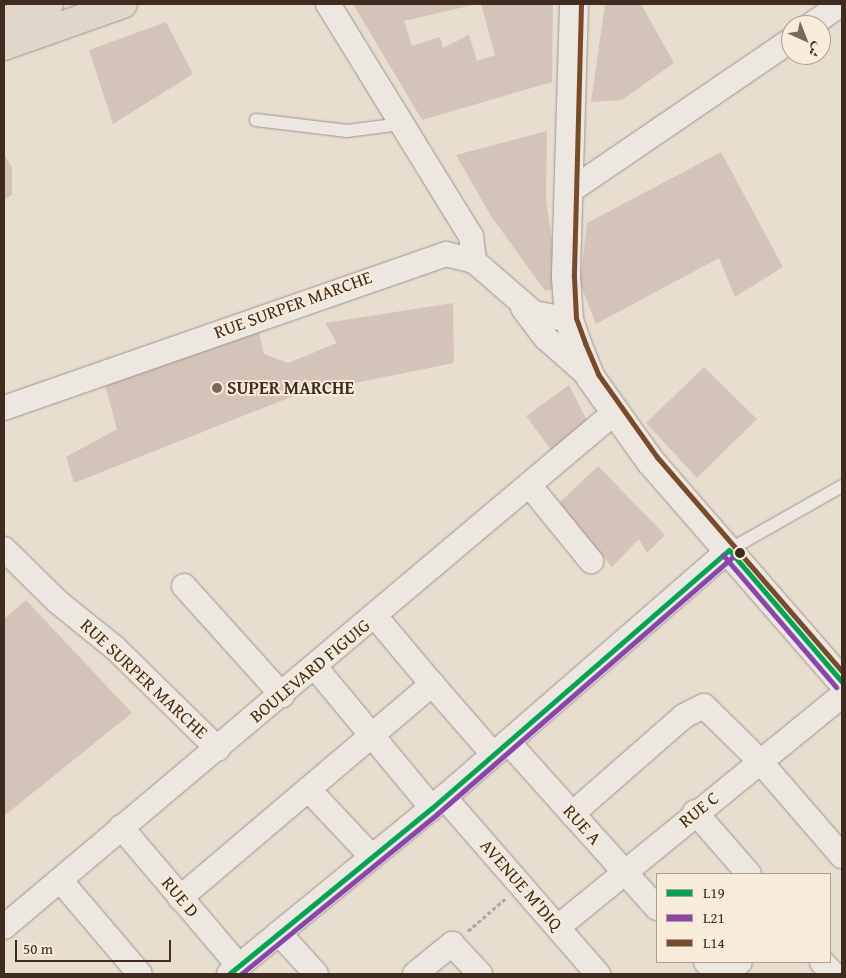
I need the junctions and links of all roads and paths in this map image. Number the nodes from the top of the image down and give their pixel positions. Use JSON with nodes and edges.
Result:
{"nodes":[{"id":1,"x":49,"y":4,"type":"edge"},
{"id":2,"x":123,"y":4,"type":"edge"},
{"id":3,"x":328,"y":4,"type":"edge"},
{"id":4,"x":574,"y":4,"type":"edge"},
{"id":5,"x":841,"y":4,"type":"edge"},
{"id":6,"x":826,"y":15,"type":"edge"},
{"id":7,"x":4,"y":21,"type":"edge"},
{"id":8,"x":4,"y":46,"type":"edge"},
{"id":9,"x":781,"y":47,"type":"edge"},
{"id":10,"x":256,"y":120,"type":"dead end"},
{"id":11,"x":400,"y":124,"type":"junction"},
{"id":12,"x":567,"y":193,"type":"junction"},
{"id":13,"x":474,"y":260,"type":"junction"},
{"id":14,"x":522,"y":306,"type":"junction"},
{"id":15,"x":569,"y":320,"type":"junction"},
{"id":16,"x":592,"y":378,"type":"junction"},
{"id":17,"x":4,"y":408,"type":"edge"},
{"id":18,"x":614,"y":413,"type":"junction"},
{"id":19,"x":530,"y":486,"type":"junction"},
{"id":20,"x":842,"y":486,"type":"edge"},
{"id":21,"x":4,"y":549,"type":"edge"},
{"id":22,"x":729,"y":550,"type":"junction"},
{"id":23,"x":591,"y":562,"type":"dead end"},
{"id":24,"x":184,"y":586,"type":"dead end"},
{"id":25,"x":375,"y":616,"type":"junction"},
{"id":26,"x":315,"y":667,"type":"junction"},
{"id":27,"x":842,"y":682,"type":"edge"},
{"id":28,"x":432,"y":684,"type":"junction"},
{"id":29,"x":282,"y":695,"type":"junction"},
{"id":30,"x":842,"y":696,"type":"edge"},
{"id":31,"x":372,"y":736,"type":"junction"},
{"id":32,"x":500,"y":748,"type":"junction"},
{"id":33,"x":218,"y":749,"type":"junction"},
{"id":34,"x":759,"y":760,"type":"junction"},
{"id":35,"x":309,"y":790,"type":"junction"},
{"id":36,"x":438,"y":802,"type":"junction"},
{"id":37,"x":695,"y":812,"type":"junction"},
{"id":38,"x":572,"y":814,"type":"junction"},
{"id":39,"x":120,"y":827,"type":"junction"},
{"id":40,"x":842,"y":856,"type":"edge"},
{"id":41,"x":372,"y":857,"type":"junction"},
{"id":42,"x":624,"y":872,"type":"junction"},
{"id":43,"x":748,"y":873,"type":"edge"},
{"id":44,"x":60,"y":880,"type":"junction"},
{"id":45,"x":521,"y":886,"type":"junction"},
{"id":46,"x":180,"y":898,"type":"junction"},
{"id":47,"x":656,"y":907,"type":"edge"},
{"id":48,"x":4,"y":927,"type":"edge"},
{"id":49,"x":558,"y":927,"type":"junction"},
{"id":50,"x":279,"y":933,"type":"junction"},
{"id":51,"x":452,"y":944,"type":"junction"},
{"id":52,"x":707,"y":963,"type":"edge"},
{"id":53,"x":739,"y":963,"type":"edge"},
{"id":54,"x":823,"y":963,"type":"edge"},
{"id":55,"x":234,"y":970,"type":"edge"},
{"id":56,"x":140,"y":974,"type":"edge"},
{"id":57,"x":316,"y":974,"type":"edge"},
{"id":58,"x":414,"y":974,"type":"edge"},
{"id":59,"x":480,"y":974,"type":"edge"},
{"id":60,"x":598,"y":974,"type":"edge"},
{"id":61,"x":717,"y":974,"type":"edge"},
{"id":62,"x":725,"y":974,"type":"edge"},
{"id":63,"x":832,"y":974,"type":"edge"}],
"edges":[{"from":1,"to":7,"type":"highway"},
{"from":2,"to":8,"type":"highway"},
{"from":3,"to":11,"type":"street"},
{"from":4,"to":12,"type":"main road"},
{"from":5,"to":6,"type":"street"},
{"from":9,"to":12,"type":"street"},
{"from":10,"to":11,"type":"lane"},
{"from":11,"to":13,"type":"street"},
{"from":12,"to":15,"type":"main road"},
{"from":13,"to":14,"type":"street"},
{"from":13,"to":17,"type":"street","name":"RUE SURPER MARCHE"},
{"from":14,"to":15,"type":"street"},
{"from":14,"to":16,"type":"street"},
{"from":15,"to":16,"type":"main road"},
{"from":16,"to":18,"type":"main road"},
{"from":18,"to":19,"type":"street","name":"BOULEVARD FIGUIG"},
{"from":18,"to":22,"type":"main road"},
{"from":19,"to":23,"type":"street"},
{"from":19,"to":25,"type":"street","name":"BOULEVARD FIGUIG"},
{"from":20,"to":22,"type":"lane"},
{"from":21,"to":33,"type":"street","name":"RUE SURPER MARCHE"},
{"from":22,"to":27,"type":"main road"},
{"from":22,"to":32,"type":"street"},
{"from":24,"to":29,"type":"street"},
{"from":25,"to":26,"type":"street","name":"BOULEVARD FIGUIG"},
{"from":25,"to":28,"type":"street","name":"RUE A"},
{"from":26,"to":29,"type":"street","name":"BOULEVARD FIGUIG"},
{"from":26,"to":31,"type":"street","name":"AVENUE M'DIQ"},
{"from":28,"to":31,"type":"street"},
{"from":28,"to":32,"type":"street","name":"RUE A"},
{"from":29,"to":33,"type":"street","name":"BOULEVARD FIGUIG"},
{"from":30,"to":34,"type":"street","name":"RUE C"},
{"from":31,"to":35,"type":"street"},
{"from":31,"to":36,"type":"street","name":"AVENUE M'DIQ"},
{"from":32,"to":36,"type":"street"},
{"from":32,"to":38,"type":"street","name":"RUE A"},
{"from":33,"to":39,"type":"street","name":"BOULEVARD FIGUIG"},
{"from":34,"to":37,"type":"street","name":"RUE C"},
{"from":34,"to":38,"type":"street"},
{"from":34,"to":40,"type":"street"},
{"from":35,"to":41,"type":"street"},
{"from":35,"to":46,"type":"street"},
{"from":36,"to":41,"type":"street"},
{"from":36,"to":45,"type":"street","name":"AVENUE M'DIQ"},
{"from":37,"to":42,"type":"street","name":"RUE C"},
{"from":37,"to":43,"type":"street"},
{"from":38,"to":42,"type":"street","name":"RUE A"},
{"from":39,"to":44,"type":"street","name":"BOULEVARD FIGUIG"},
{"from":39,"to":46,"type":"street","name":"RUE D"},
{"from":41,"to":50,"type":"street"},
{"from":42,"to":47,"type":"street","name":"RUE A"},
{"from":42,"to":49,"type":"street","name":"RUE C"},
{"from":44,"to":48,"type":"street","name":"BOULEVARD FIGUIG"},
{"from":44,"to":56,"type":"street"},
{"from":45,"to":49,"type":"street","name":"AVENUE M'DIQ"},
{"from":45,"to":51,"type":"path"},
{"from":46,"to":55,"type":"street","name":"RUE D"},
{"from":49,"to":60,"type":"street","name":"AVENUE M'DIQ"},
{"from":50,"to":55,"type":"street"},
{"from":50,"to":57,"type":"street"},
{"from":51,"to":58,"type":"street"},
{"from":51,"to":59,"type":"street"},
{"from":52,"to":61,"type":"street"},
{"from":53,"to":62,"type":"street"},
{"from":54,"to":63,"type":"street"}]}
